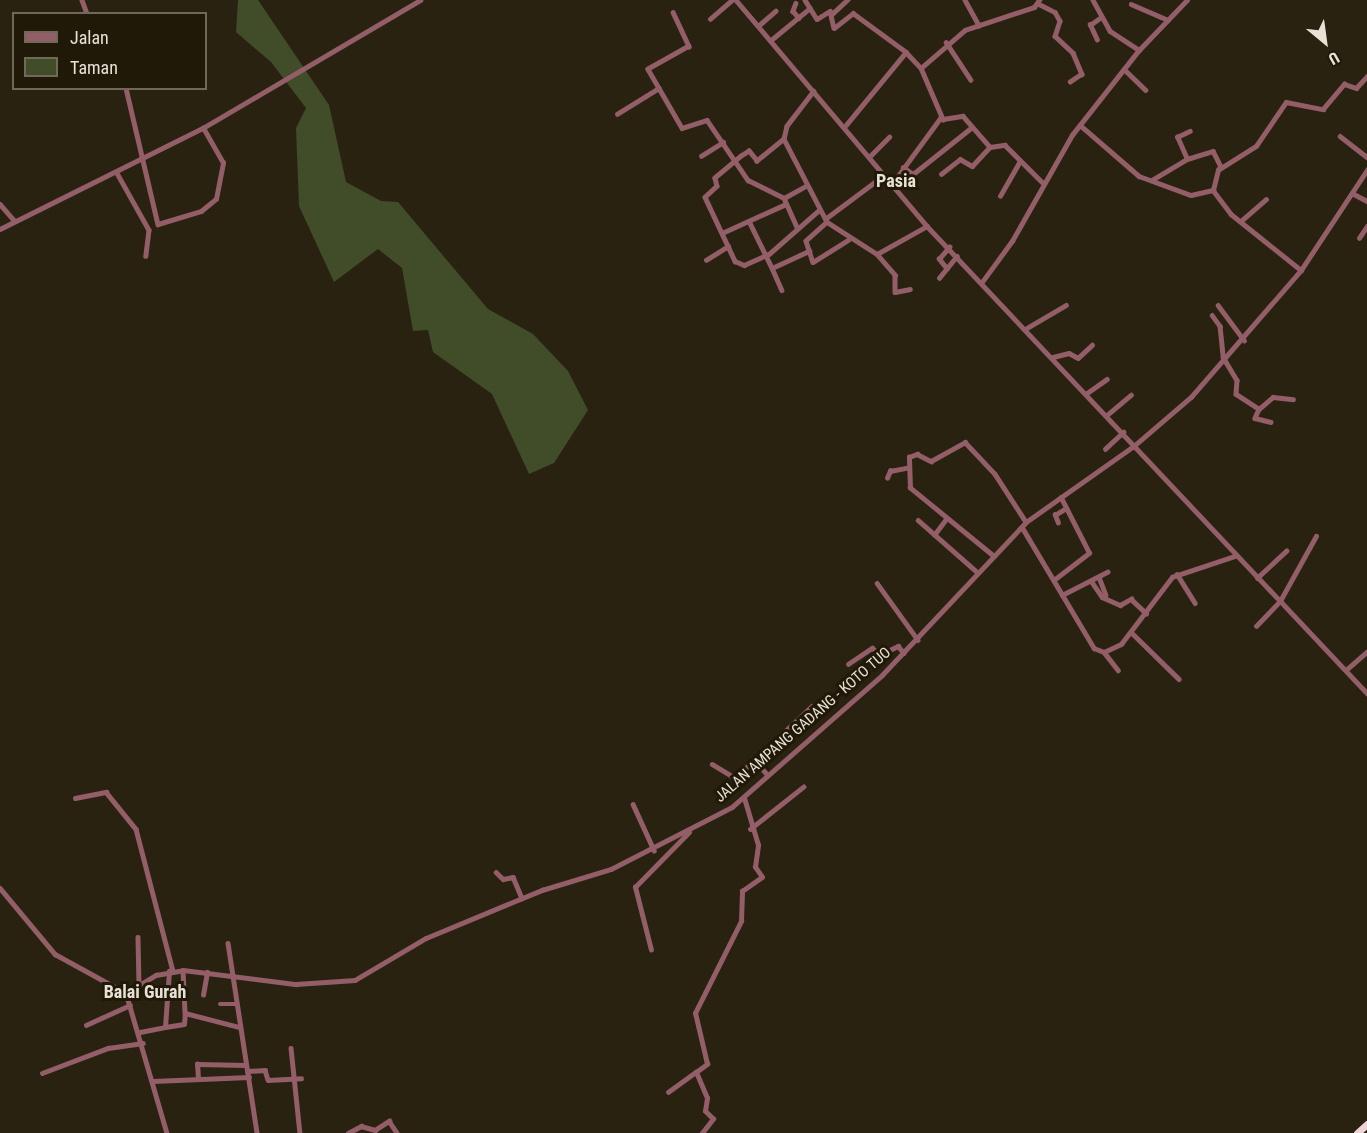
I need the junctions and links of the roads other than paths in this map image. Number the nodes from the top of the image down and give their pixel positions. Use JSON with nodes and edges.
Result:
{"nodes":[{"id":1,"x":420,"y":0,"type":"edge"},
{"id":2,"x":734,"y":0,"type":"edge"},
{"id":3,"x":806,"y":0,"type":"edge"},
{"id":4,"x":847,"y":0,"type":"edge"},
{"id":5,"x":965,"y":0,"type":"edge"},
{"id":6,"x":1093,"y":0,"type":"edge"},
{"id":7,"x":1188,"y":0,"type":"edge"},
{"id":8,"x":1039,"y":2,"type":"edge"},
{"id":9,"x":796,"y":3,"type":"dead end"},
{"id":10,"x":1131,"y":4,"type":"dead end"},
{"id":11,"x":810,"y":8,"type":"junction"},
{"id":12,"x":775,"y":11,"type":"dead end"},
{"id":13,"x":673,"y":12,"type":"dead end"},
{"id":14,"x":832,"y":14,"type":"junction"},
{"id":15,"x":799,"y":18,"type":"junction"},
{"id":16,"x":1100,"y":18,"type":"junction"},
{"id":17,"x":710,"y":20,"type":"dead end"},
{"id":18,"x":1168,"y":20,"type":"junction"},
{"id":19,"x":979,"y":25,"type":"junction"},
{"id":20,"x":758,"y":26,"type":"junction"},
{"id":21,"x":771,"y":40,"type":"junction"},
{"id":22,"x":1097,"y":40,"type":"dead end"},
{"id":23,"x":946,"y":42,"type":"junction"},
{"id":24,"x":1139,"y":50,"type":"junction"},
{"id":25,"x":906,"y":52,"type":"junction"},
{"id":26,"x":921,"y":68,"type":"junction"},
{"id":27,"x":1124,"y":69,"type":"junction"},
{"id":28,"x":1367,"y":76,"type":"edge"},
{"id":29,"x":971,"y":80,"type":"dead end"},
{"id":30,"x":1070,"y":82,"type":"dead end"},
{"id":31,"x":658,"y":88,"type":"junction"},
{"id":32,"x":127,"y":90,"type":"edge"},
{"id":33,"x":1146,"y":90,"type":"dead end"},
{"id":34,"x":814,"y":91,"type":"junction"},
{"id":35,"x":617,"y":114,"type":"dead end"},
{"id":36,"x":941,"y":117,"type":"junction"},
{"id":37,"x":846,"y":124,"type":"junction"},
{"id":38,"x":1080,"y":125,"type":"junction"},
{"id":39,"x":972,"y":127,"type":"junction"},
{"id":40,"x":203,"y":128,"type":"junction"},
{"id":41,"x":1190,"y":131,"type":"dead end"},
{"id":42,"x":1340,"y":136,"type":"dead end"},
{"id":43,"x":889,"y":137,"type":"dead end"},
{"id":44,"x":784,"y":139,"type":"junction"},
{"id":45,"x":723,"y":142,"type":"junction"},
{"id":46,"x":990,"y":147,"type":"junction"},
{"id":47,"x":701,"y":156,"type":"dead end"},
{"id":48,"x":870,"y":156,"type":"junction"},
{"id":49,"x":1367,"y":157,"type":"edge"},
{"id":50,"x":1187,"y":159,"type":"junction"},
{"id":51,"x":738,"y":160,"type":"junction"},
{"id":52,"x":141,"y":161,"type":"junction"},
{"id":53,"x":1020,"y":161,"type":"junction"},
{"id":54,"x":903,"y":167,"type":"junction"},
{"id":55,"x":1221,"y":167,"type":"junction"},
{"id":56,"x":1367,"y":170,"type":"edge"},
{"id":57,"x":117,"y":173,"type":"junction"},
{"id":58,"x":941,"y":174,"type":"dead end"},
{"id":59,"x":884,"y":175,"type":"junction"},
{"id":60,"x":1152,"y":180,"type":"junction"},
{"id":61,"x":1042,"y":182,"type":"junction"},
{"id":62,"x":892,"y":184,"type":"junction"},
{"id":63,"x":804,"y":187,"type":"junction"},
{"id":64,"x":1213,"y":190,"type":"junction"},
{"id":65,"x":1352,"y":194,"type":"junction"},
{"id":66,"x":1000,"y":196,"type":"dead end"},
{"id":67,"x":784,"y":198,"type":"junction"},
{"id":68,"x":1266,"y":199,"type":"dead end"},
{"id":69,"x":1367,"y":201,"type":"edge"},
{"id":70,"x":0,"y":204,"type":"edge"},
{"id":71,"x":786,"y":204,"type":"junction"},
{"id":72,"x":819,"y":210,"type":"junction"},
{"id":73,"x":14,"y":220,"type":"junction"},
{"id":74,"x":826,"y":220,"type":"junction"},
{"id":75,"x":1241,"y":221,"type":"junction"},
{"id":76,"x":750,"y":222,"type":"junction"},
{"id":77,"x":159,"y":225,"type":"junction"},
{"id":78,"x":927,"y":226,"type":"junction"},
{"id":79,"x":1367,"y":226,"type":"edge"},
{"id":80,"x":798,"y":227,"type":"junction"},
{"id":81,"x":0,"y":229,"type":"edge"},
{"id":82,"x":722,"y":233,"type":"junction"},
{"id":83,"x":150,"y":236,"type":"junction"},
{"id":84,"x":1359,"y":238,"type":"dead end"},
{"id":85,"x":848,"y":240,"type":"junction"},
{"id":86,"x":728,"y":246,"type":"junction"},
{"id":87,"x":949,"y":247,"type":"junction"},
{"id":88,"x":808,"y":250,"type":"junction"},
{"id":89,"x":769,"y":254,"type":"junction"},
{"id":90,"x":877,"y":254,"type":"junction"},
{"id":91,"x":146,"y":256,"type":"dead end"},
{"id":92,"x":957,"y":256,"type":"junction"},
{"id":93,"x":706,"y":260,"type":"dead end"},
{"id":94,"x":772,"y":268,"type":"junction"},
{"id":95,"x":947,"y":269,"type":"junction"},
{"id":96,"x":1301,"y":270,"type":"junction"},
{"id":97,"x":939,"y":278,"type":"dead end"},
{"id":98,"x":982,"y":282,"type":"junction"},
{"id":99,"x":910,"y":289,"type":"dead end"},
{"id":100,"x":782,"y":290,"type":"dead end"},
{"id":101,"x":1066,"y":304,"type":"dead end"},
{"id":102,"x":1218,"y":305,"type":"dead end"},
{"id":103,"x":1212,"y":315,"type":"dead end"},
{"id":104,"x":1027,"y":328,"type":"junction"},
{"id":105,"x":1245,"y":340,"type":"junction"},
{"id":106,"x":1092,"y":345,"type":"dead end"},
{"id":107,"x":1053,"y":357,"type":"junction"},
{"id":108,"x":1225,"y":362,"type":"junction"},
{"id":109,"x":1107,"y":379,"type":"dead end"},
{"id":110,"x":1087,"y":393,"type":"junction"},
{"id":111,"x":1131,"y":395,"type":"dead end"},
{"id":112,"x":1293,"y":399,"type":"dead end"},
{"id":113,"x":1259,"y":409,"type":"junction"},
{"id":114,"x":1107,"y":415,"type":"junction"},
{"id":115,"x":1271,"y":422,"type":"dead end"},
{"id":116,"x":1123,"y":432,"type":"junction"},
{"id":117,"x":1135,"y":446,"type":"junction"},
{"id":118,"x":1105,"y":449,"type":"dead end"},
{"id":119,"x":906,"y":468,"type":"junction"},
{"id":120,"x":887,"y":478,"type":"dead end"},
{"id":121,"x":1061,"y":498,"type":"junction"},
{"id":122,"x":1066,"y":508,"type":"junction"},
{"id":123,"x":946,"y":519,"type":"junction"},
{"id":124,"x":918,"y":520,"type":"dead end"},
{"id":125,"x":1026,"y":522,"type":"junction"},
{"id":126,"x":1058,"y":523,"type":"dead end"},
{"id":127,"x":1022,"y":527,"type":"junction"},
{"id":128,"x":934,"y":535,"type":"junction"},
{"id":129,"x":1316,"y":536,"type":"dead end"},
{"id":130,"x":1286,"y":551,"type":"dead end"},
{"id":131,"x":992,"y":555,"type":"junction"},
{"id":132,"x":1235,"y":556,"type":"junction"},
{"id":133,"x":976,"y":571,"type":"junction"},
{"id":134,"x":1107,"y":572,"type":"dead end"},
{"id":135,"x":1177,"y":574,"type":"junction"},
{"id":136,"x":1099,"y":577,"type":"junction"},
{"id":137,"x":1257,"y":578,"type":"junction"},
{"id":138,"x":1055,"y":579,"type":"junction"},
{"id":139,"x":1092,"y":582,"type":"junction"},
{"id":140,"x":877,"y":584,"type":"dead end"},
{"id":141,"x":1062,"y":595,"type":"junction"},
{"id":142,"x":1106,"y":595,"type":"junction"},
{"id":143,"x":1280,"y":601,"type":"junction"},
{"id":144,"x":1195,"y":603,"type":"dead end"},
{"id":145,"x":1146,"y":613,"type":"junction"},
{"id":146,"x":1256,"y":626,"type":"dead end"},
{"id":147,"x":1131,"y":632,"type":"junction"},
{"id":148,"x":918,"y":640,"type":"junction"},
{"id":149,"x":1104,"y":652,"type":"junction"},
{"id":150,"x":1367,"y":652,"type":"edge"},
{"id":151,"x":904,"y":653,"type":"junction"},
{"id":152,"x":848,"y":664,"type":"dead end"},
{"id":153,"x":1118,"y":670,"type":"dead end"},
{"id":154,"x":1346,"y":670,"type":"junction"},
{"id":155,"x":1179,"y":680,"type":"dead end"},
{"id":156,"x":1367,"y":693,"type":"edge"},
{"id":157,"x":812,"y":706,"type":"dead end"},
{"id":158,"x":753,"y":759,"type":"junction"},
{"id":159,"x":712,"y":764,"type":"dead end"},
{"id":160,"x":768,"y":775,"type":"junction"},
{"id":161,"x":802,"y":787,"type":"dead end"},
{"id":162,"x":75,"y":798,"type":"dead end"},
{"id":163,"x":744,"y":798,"type":"junction"},
{"id":164,"x":633,"y":804,"type":"dead end"},
{"id":165,"x":750,"y":829,"type":"junction"},
{"id":166,"x":691,"y":830,"type":"junction"},
{"id":167,"x":654,"y":850,"type":"junction"},
{"id":168,"x":496,"y":872,"type":"dead end"},
{"id":169,"x":0,"y":888,"type":"edge"},
{"id":170,"x":522,"y":898,"type":"junction"},
{"id":171,"x":138,"y":936,"type":"dead end"},
{"id":172,"x":228,"y":943,"type":"dead end"},
{"id":173,"x":651,"y":950,"type":"dead end"},
{"id":174,"x":183,"y":970,"type":"junction"},
{"id":175,"x":171,"y":971,"type":"junction"},
{"id":176,"x":207,"y":972,"type":"junction"},
{"id":177,"x":232,"y":975,"type":"junction"},
{"id":178,"x":139,"y":983,"type":"junction"},
{"id":179,"x":126,"y":993,"type":"junction"},
{"id":180,"x":203,"y":995,"type":"dead end"},
{"id":181,"x":220,"y":1004,"type":"dead end"},
{"id":182,"x":236,"y":1004,"type":"junction"},
{"id":183,"x":129,"y":1005,"type":"junction"},
{"id":184,"x":185,"y":1013,"type":"junction"},
{"id":185,"x":86,"y":1025,"type":"dead end"},
{"id":186,"x":165,"y":1027,"type":"junction"},
{"id":187,"x":239,"y":1028,"type":"junction"},
{"id":188,"x":140,"y":1032,"type":"junction"},
{"id":189,"x":143,"y":1042,"type":"junction"},
{"id":190,"x":291,"y":1048,"type":"dead end"},
{"id":191,"x":247,"y":1068,"type":"junction"},
{"id":192,"x":696,"y":1072,"type":"junction"},
{"id":193,"x":42,"y":1073,"type":"dead end"},
{"id":194,"x":249,"y":1077,"type":"junction"},
{"id":195,"x":198,"y":1078,"type":"junction"},
{"id":196,"x":301,"y":1078,"type":"dead end"},
{"id":197,"x":294,"y":1079,"type":"junction"},
{"id":198,"x":153,"y":1081,"type":"junction"},
{"id":199,"x":668,"y":1092,"type":"dead end"},
{"id":200,"x":1367,"y":1124,"type":"edge"},
{"id":201,"x":167,"y":1133,"type":"edge"},
{"id":202,"x":257,"y":1133,"type":"edge"},
{"id":203,"x":300,"y":1133,"type":"edge"},
{"id":204,"x":348,"y":1133,"type":"edge"},
{"id":205,"x":398,"y":1133,"type":"edge"},
{"id":206,"x":702,"y":1133,"type":"edge"},
{"id":207,"x":1357,"y":1133,"type":"edge"}],
"edges":[{"from":1,"to":40,"type":"street"},
{"from":2,"to":17,"type":"street"},
{"from":2,"to":20,"type":"street"},
{"from":3,"to":11,"type":"street"},
{"from":4,"to":14,"type":"street"},
{"from":5,"to":19,"type":"street"},
{"from":6,"to":16,"type":"street"},
{"from":7,"to":18,"type":"street"},
{"from":8,"to":19,"type":"street"},
{"from":8,"to":30,"type":"street"},
{"from":9,"to":15,"type":"street"},
{"from":10,"to":18,"type":"street"},
{"from":11,"to":14,"type":"street"},
{"from":11,"to":15,"type":"street"},
{"from":12,"to":20,"type":"street"},
{"from":13,"to":31,"type":"street"},
{"from":14,"to":25,"type":"street"},
{"from":15,"to":21,"type":"street"},
{"from":16,"to":22,"type":"street"},
{"from":16,"to":24,"type":"street"},
{"from":18,"to":24,"type":"street"},
{"from":19,"to":23,"type":"street"},
{"from":20,"to":21,"type":"street"},
{"from":21,"to":34,"type":"street"},
{"from":23,"to":26,"type":"street"},
{"from":23,"to":29,"type":"street"},
{"from":24,"to":27,"type":"street"},
{"from":25,"to":26,"type":"street"},
{"from":25,"to":37,"type":"street"},
{"from":26,"to":36,"type":"street"},
{"from":27,"to":33,"type":"street"},
{"from":27,"to":38,"type":"street"},
{"from":28,"to":55,"type":"street"},
{"from":31,"to":35,"type":"street"},
{"from":31,"to":45,"type":"street"},
{"from":32,"to":52,"type":"street"},
{"from":34,"to":37,"type":"street"},
{"from":34,"to":44,"type":"street"},
{"from":36,"to":39,"type":"street"},
{"from":36,"to":54,"type":"street"},
{"from":37,"to":48,"type":"street"},
{"from":38,"to":60,"type":"street"},
{"from":38,"to":61,"type":"street"},
{"from":39,"to":46,"type":"street"},
{"from":39,"to":54,"type":"street"},
{"from":40,"to":52,"type":"street"},
{"from":40,"to":77,"type":"street"},
{"from":41,"to":50,"type":"street"},
{"from":42,"to":49,"type":"street"},
{"from":43,"to":48,"type":"street"},
{"from":44,"to":51,"type":"street"},
{"from":44,"to":63,"type":"street"},
{"from":45,"to":47,"type":"street"},
{"from":45,"to":51,"type":"street"},
{"from":46,"to":53,"type":"street"},
{"from":46,"to":58,"type":"street"},
{"from":48,"to":59,"type":"street"},
{"from":50,"to":55,"type":"street"},
{"from":50,"to":60,"type":"street"},
{"from":51,"to":67,"type":"street"},
{"from":51,"to":82,"type":"street"},
{"from":52,"to":57,"type":"street"},
{"from":52,"to":77,"type":"street"},
{"from":53,"to":61,"type":"street"},
{"from":53,"to":66,"type":"street"},
{"from":54,"to":62,"type":"street"},
{"from":55,"to":64,"type":"street"},
{"from":56,"to":65,"type":"street","name":"JALAN AMPANG GADANG - KOTO TUO"},
{"from":57,"to":73,"type":"street"},
{"from":57,"to":83,"type":"street"},
{"from":59,"to":62,"type":"street"},
{"from":59,"to":74,"type":"street"},
{"from":60,"to":64,"type":"street"},
{"from":61,"to":98,"type":"street"},
{"from":62,"to":78,"type":"street"},
{"from":63,"to":67,"type":"street"},
{"from":63,"to":72,"type":"street"},
{"from":64,"to":75,"type":"street"},
{"from":65,"to":69,"type":"street"},
{"from":65,"to":96,"type":"street","name":"JALAN AMPANG GADANG - KOTO TUO"},
{"from":67,"to":71,"type":"street"},
{"from":68,"to":75,"type":"street"},
{"from":70,"to":73,"type":"street"},
{"from":71,"to":76,"type":"street"},
{"from":71,"to":80,"type":"street"},
{"from":72,"to":74,"type":"street"},
{"from":72,"to":80,"type":"street"},
{"from":73,"to":81,"type":"street"},
{"from":74,"to":85,"type":"street"},
{"from":74,"to":88,"type":"street"},
{"from":75,"to":96,"type":"street"},
{"from":76,"to":82,"type":"street"},
{"from":76,"to":89,"type":"street"},
{"from":77,"to":83,"type":"street"},
{"from":78,"to":87,"type":"street"},
{"from":78,"to":90,"type":"street"},
{"from":79,"to":84,"type":"street"},
{"from":80,"to":89,"type":"street"},
{"from":82,"to":86,"type":"street"},
{"from":83,"to":91,"type":"street"},
{"from":85,"to":88,"type":"street"},
{"from":85,"to":90,"type":"street"},
{"from":86,"to":89,"type":"street"},
{"from":86,"to":93,"type":"street"},
{"from":87,"to":92,"type":"street"},
{"from":87,"to":95,"type":"street"},
{"from":88,"to":94,"type":"street"},
{"from":89,"to":94,"type":"street"},
{"from":90,"to":99,"type":"street"},
{"from":92,"to":95,"type":"street"},
{"from":92,"to":98,"type":"street"},
{"from":94,"to":100,"type":"street"},
{"from":95,"to":97,"type":"street"},
{"from":96,"to":105,"type":"street","name":"JALAN AMPANG GADANG - KOTO TUO"},
{"from":98,"to":104,"type":"street"},
{"from":101,"to":104,"type":"street"},
{"from":102,"to":105,"type":"street"},
{"from":103,"to":108,"type":"street"},
{"from":104,"to":107,"type":"street"},
{"from":105,"to":108,"type":"street","name":"JALAN AMPANG GADANG - KOTO TUO"},
{"from":106,"to":107,"type":"street"},
{"from":107,"to":110,"type":"street"},
{"from":108,"to":113,"type":"street"},
{"from":108,"to":117,"type":"street","name":"JALAN AMPANG GADANG - KOTO TUO"},
{"from":109,"to":110,"type":"street"},
{"from":110,"to":114,"type":"street"},
{"from":111,"to":114,"type":"street"},
{"from":112,"to":113,"type":"street"},
{"from":113,"to":115,"type":"street"},
{"from":114,"to":116,"type":"street"},
{"from":116,"to":117,"type":"street"},
{"from":116,"to":118,"type":"street"},
{"from":117,"to":121,"type":"street","name":"JALAN AMPANG GADANG - KOTO TUO"},
{"from":117,"to":132,"type":"street"},
{"from":119,"to":120,"type":"street"},
{"from":119,"to":123,"type":"street"},
{"from":119,"to":125,"type":"street"},
{"from":121,"to":122,"type":"street"},
{"from":121,"to":125,"type":"street","name":"JALAN AMPANG GADANG - KOTO TUO"},
{"from":122,"to":126,"type":"street"},
{"from":122,"to":138,"type":"street"},
{"from":123,"to":128,"type":"street"},
{"from":123,"to":131,"type":"street"},
{"from":124,"to":128,"type":"street"},
{"from":125,"to":127,"type":"street","name":"JALAN AMPANG GADANG - KOTO TUO"},
{"from":127,"to":131,"type":"street","name":"JALAN AMPANG GADANG - KOTO TUO"},
{"from":127,"to":138,"type":"street"},
{"from":128,"to":133,"type":"street"},
{"from":129,"to":143,"type":"street"},
{"from":130,"to":137,"type":"street"},
{"from":131,"to":133,"type":"street","name":"JALAN AMPANG GADANG - KOTO TUO"},
{"from":132,"to":135,"type":"street"},
{"from":132,"to":137,"type":"street"},
{"from":133,"to":148,"type":"street","name":"JALAN AMPANG GADANG - KOTO TUO"},
{"from":134,"to":136,"type":"street"},
{"from":135,"to":144,"type":"street"},
{"from":135,"to":145,"type":"street"},
{"from":136,"to":139,"type":"street"},
{"from":136,"to":142,"type":"street"},
{"from":137,"to":143,"type":"street"},
{"from":138,"to":141,"type":"street"},
{"from":139,"to":141,"type":"street"},
{"from":139,"to":142,"type":"street"},
{"from":140,"to":148,"type":"street"},
{"from":141,"to":149,"type":"street"},
{"from":142,"to":145,"type":"street"},
{"from":143,"to":146,"type":"street"},
{"from":143,"to":154,"type":"street"},
{"from":145,"to":147,"type":"street"},
{"from":147,"to":149,"type":"street"},
{"from":147,"to":155,"type":"street"},
{"from":148,"to":151,"type":"street","name":"JALAN AMPANG GADANG - KOTO TUO"},
{"from":149,"to":153,"type":"street"},
{"from":150,"to":154,"type":"street"},
{"from":151,"to":152,"type":"street"},
{"from":151,"to":160,"type":"street","name":"JALAN AMPANG GADANG - KOTO TUO"},
{"from":154,"to":156,"type":"street"},
{"from":157,"to":158,"type":"street"},
{"from":158,"to":159,"type":"street"},
{"from":158,"to":160,"type":"street"},
{"from":160,"to":163,"type":"street","name":"JALAN AMPANG GADANG - KOTO TUO"},
{"from":161,"to":165,"type":"street"},
{"from":162,"to":175,"type":"street"},
{"from":163,"to":165,"type":"street"},
{"from":163,"to":166,"type":"street","name":"JALAN AMPANG GADANG - KOTO TUO"},
{"from":164,"to":167,"type":"street"},
{"from":165,"to":192,"type":"street"},
{"from":166,"to":167,"type":"street","name":"JALAN AMPANG GADANG - KOTO TUO"},
{"from":166,"to":173,"type":"street"},
{"from":167,"to":170,"type":"street","name":"JALAN AMPANG GADANG - KOTO TUO"},
{"from":168,"to":170,"type":"street"},
{"from":169,"to":179,"type":"street"},
{"from":170,"to":177,"type":"street","name":"JALAN AMPANG GADANG - KOTO TUO"},
{"from":171,"to":178,"type":"street"},
{"from":172,"to":177,"type":"street"},
{"from":174,"to":175,"type":"street","name":"JALAN AMPANG GADANG - KOTO TUO"},
{"from":174,"to":176,"type":"street","name":"JALAN AMPANG GADANG - KOTO TUO"},
{"from":174,"to":184,"type":"street"},
{"from":175,"to":178,"type":"street","name":"JALAN AMPANG GADANG - KOTO TUO"},
{"from":175,"to":186,"type":"street"},
{"from":176,"to":177,"type":"street","name":"JALAN AMPANG GADANG - KOTO TUO"},
{"from":176,"to":180,"type":"street"},
{"from":177,"to":182,"type":"street"},
{"from":178,"to":179,"type":"street","name":"JALAN AMPANG GADANG - KOTO TUO"},
{"from":179,"to":183,"type":"street"},
{"from":181,"to":182,"type":"street"},
{"from":182,"to":187,"type":"street"},
{"from":183,"to":185,"type":"street"},
{"from":183,"to":188,"type":"street"},
{"from":184,"to":186,"type":"street"},
{"from":184,"to":187,"type":"street"},
{"from":186,"to":188,"type":"street"},
{"from":187,"to":191,"type":"street"},
{"from":188,"to":189,"type":"street"},
{"from":189,"to":193,"type":"street"},
{"from":189,"to":198,"type":"street"},
{"from":190,"to":197,"type":"street"},
{"from":191,"to":194,"type":"street"},
{"from":191,"to":195,"type":"street"},
{"from":191,"to":197,"type":"street"},
{"from":192,"to":199,"type":"street"},
{"from":192,"to":206,"type":"street"},
{"from":194,"to":195,"type":"street"},
{"from":194,"to":202,"type":"street"},
{"from":195,"to":198,"type":"street"},
{"from":196,"to":197,"type":"street"},
{"from":197,"to":203,"type":"street"},
{"from":198,"to":201,"type":"street"},
{"from":200,"to":207,"type":"highway"},
{"from":204,"to":205,"type":"street"}]}
